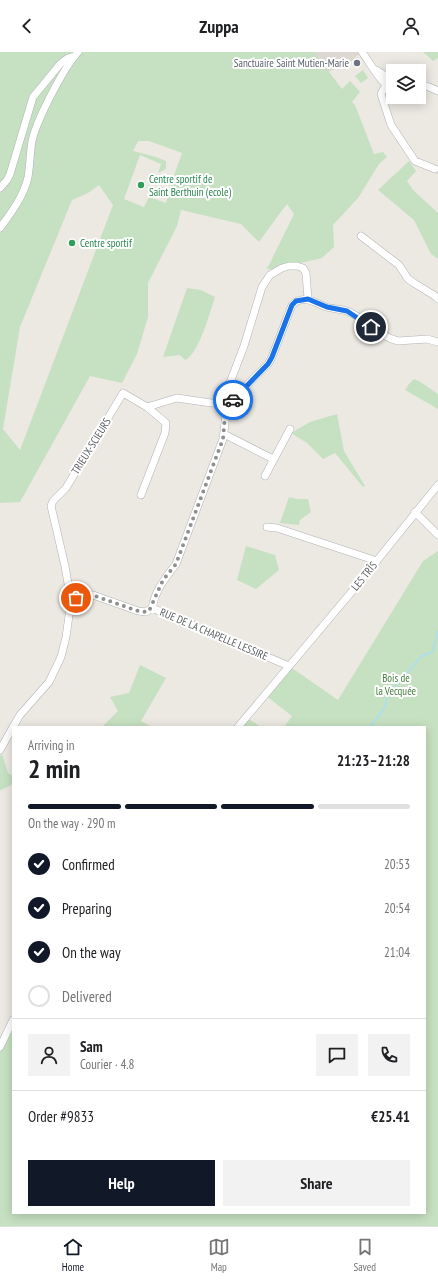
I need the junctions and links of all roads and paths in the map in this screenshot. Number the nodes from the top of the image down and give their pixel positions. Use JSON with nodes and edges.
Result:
{"nodes":[{"id":1,"x":362,"y":52,"type":"edge"},
{"id":2,"x":77,"y":54,"type":"edge"},
{"id":3,"x":374,"y":68,"type":"junction"},
{"id":4,"x":386,"y":75,"type":"edge"},
{"id":5,"x":386,"y":84,"type":"edge"},
{"id":6,"x":426,"y":85,"type":"edge"},
{"id":7,"x":429,"y":86,"type":"junction"},
{"id":8,"x":426,"y":87,"type":"edge"},
{"id":9,"x":386,"y":90,"type":"edge"},
{"id":10,"x":438,"y":90,"type":"edge"},
{"id":11,"x":435,"y":169,"type":"dead end"},
{"id":12,"x":0,"y":188,"type":"edge"},
{"id":13,"x":0,"y":228,"type":"edge"},
{"id":14,"x":361,"y":236,"type":"dead end"},
{"id":15,"x":308,"y":299,"type":"junction"},
{"id":16,"x":438,"y":299,"type":"edge"},
{"id":17,"x":438,"y":342,"type":"edge"},
{"id":18,"x":226,"y":403,"type":"junction"},
{"id":19,"x":147,"y":407,"type":"junction"},
{"id":20,"x":290,"y":429,"type":"dead end"},
{"id":21,"x":224,"y":434,"type":"junction"},
{"id":22,"x":273,"y":459,"type":"junction"},
{"id":23,"x":265,"y":476,"type":"dead end"},
{"id":24,"x":438,"y":485,"type":"edge"},
{"id":25,"x":141,"y":495,"type":"dead end"},
{"id":26,"x":415,"y":512,"type":"junction"},
{"id":27,"x":267,"y":527,"type":"dead end"},
{"id":28,"x":438,"y":535,"type":"edge"},
{"id":29,"x":377,"y":561,"type":"junction"},
{"id":30,"x":71,"y":601,"type":"junction"},
{"id":31,"x":152,"y":608,"type":"junction"},
{"id":32,"x":289,"y":666,"type":"junction"},
{"id":33,"x":14,"y":726,"type":"edge"},
{"id":34,"x":239,"y":726,"type":"edge"},
{"id":35,"x":12,"y":729,"type":"edge"},
{"id":36,"x":0,"y":750,"type":"edge"},
{"id":37,"x":12,"y":1022,"type":"edge"},
{"id":38,"x":0,"y":1047,"type":"edge"}],
"edges":[{"from":1,"to":3,"type":"street"},
{"from":2,"to":12,"type":"street"},
{"from":2,"to":13,"type":"street"},
{"from":3,"to":4,"type":"street"},
{"from":3,"to":5,"type":"street"},
{"from":6,"to":7,"type":"street"},
{"from":7,"to":8,"type":"street"},
{"from":7,"to":10,"type":"street"},
{"from":9,"to":11,"type":"street"},
{"from":14,"to":16,"type":"street"},
{"from":15,"to":17,"type":"street"},
{"from":15,"to":18,"type":"street"},
{"from":15,"to":18,"type":"street"},
{"from":18,"to":19,"type":"street"},
{"from":18,"to":21,"type":"street"},
{"from":19,"to":25,"type":"street"},
{"from":19,"to":30,"type":"street","name":"TRIEUX-SCIEURS"},
{"from":20,"to":22,"type":"street"},
{"from":21,"to":22,"type":"street"},
{"from":21,"to":31,"type":"street"},
{"from":22,"to":23,"type":"street"},
{"from":24,"to":26,"type":"street","name":"LES TRÎS"},
{"from":26,"to":28,"type":"street"},
{"from":26,"to":29,"type":"street","name":"LES TRÎS"},
{"from":27,"to":29,"type":"street"},
{"from":29,"to":32,"type":"street","name":"LES TRÎS"},
{"from":30,"to":31,"type":"street","name":"RUE DE LA CHAPELLE LESSIRE"},
{"from":30,"to":33,"type":"street"},
{"from":31,"to":32,"type":"street","name":"RUE DE LA CHAPELLE LESSIRE"},
{"from":32,"to":34,"type":"street","name":"LES TRÎS"},
{"from":35,"to":36,"type":"street"},
{"from":37,"to":38,"type":"street"}]}
